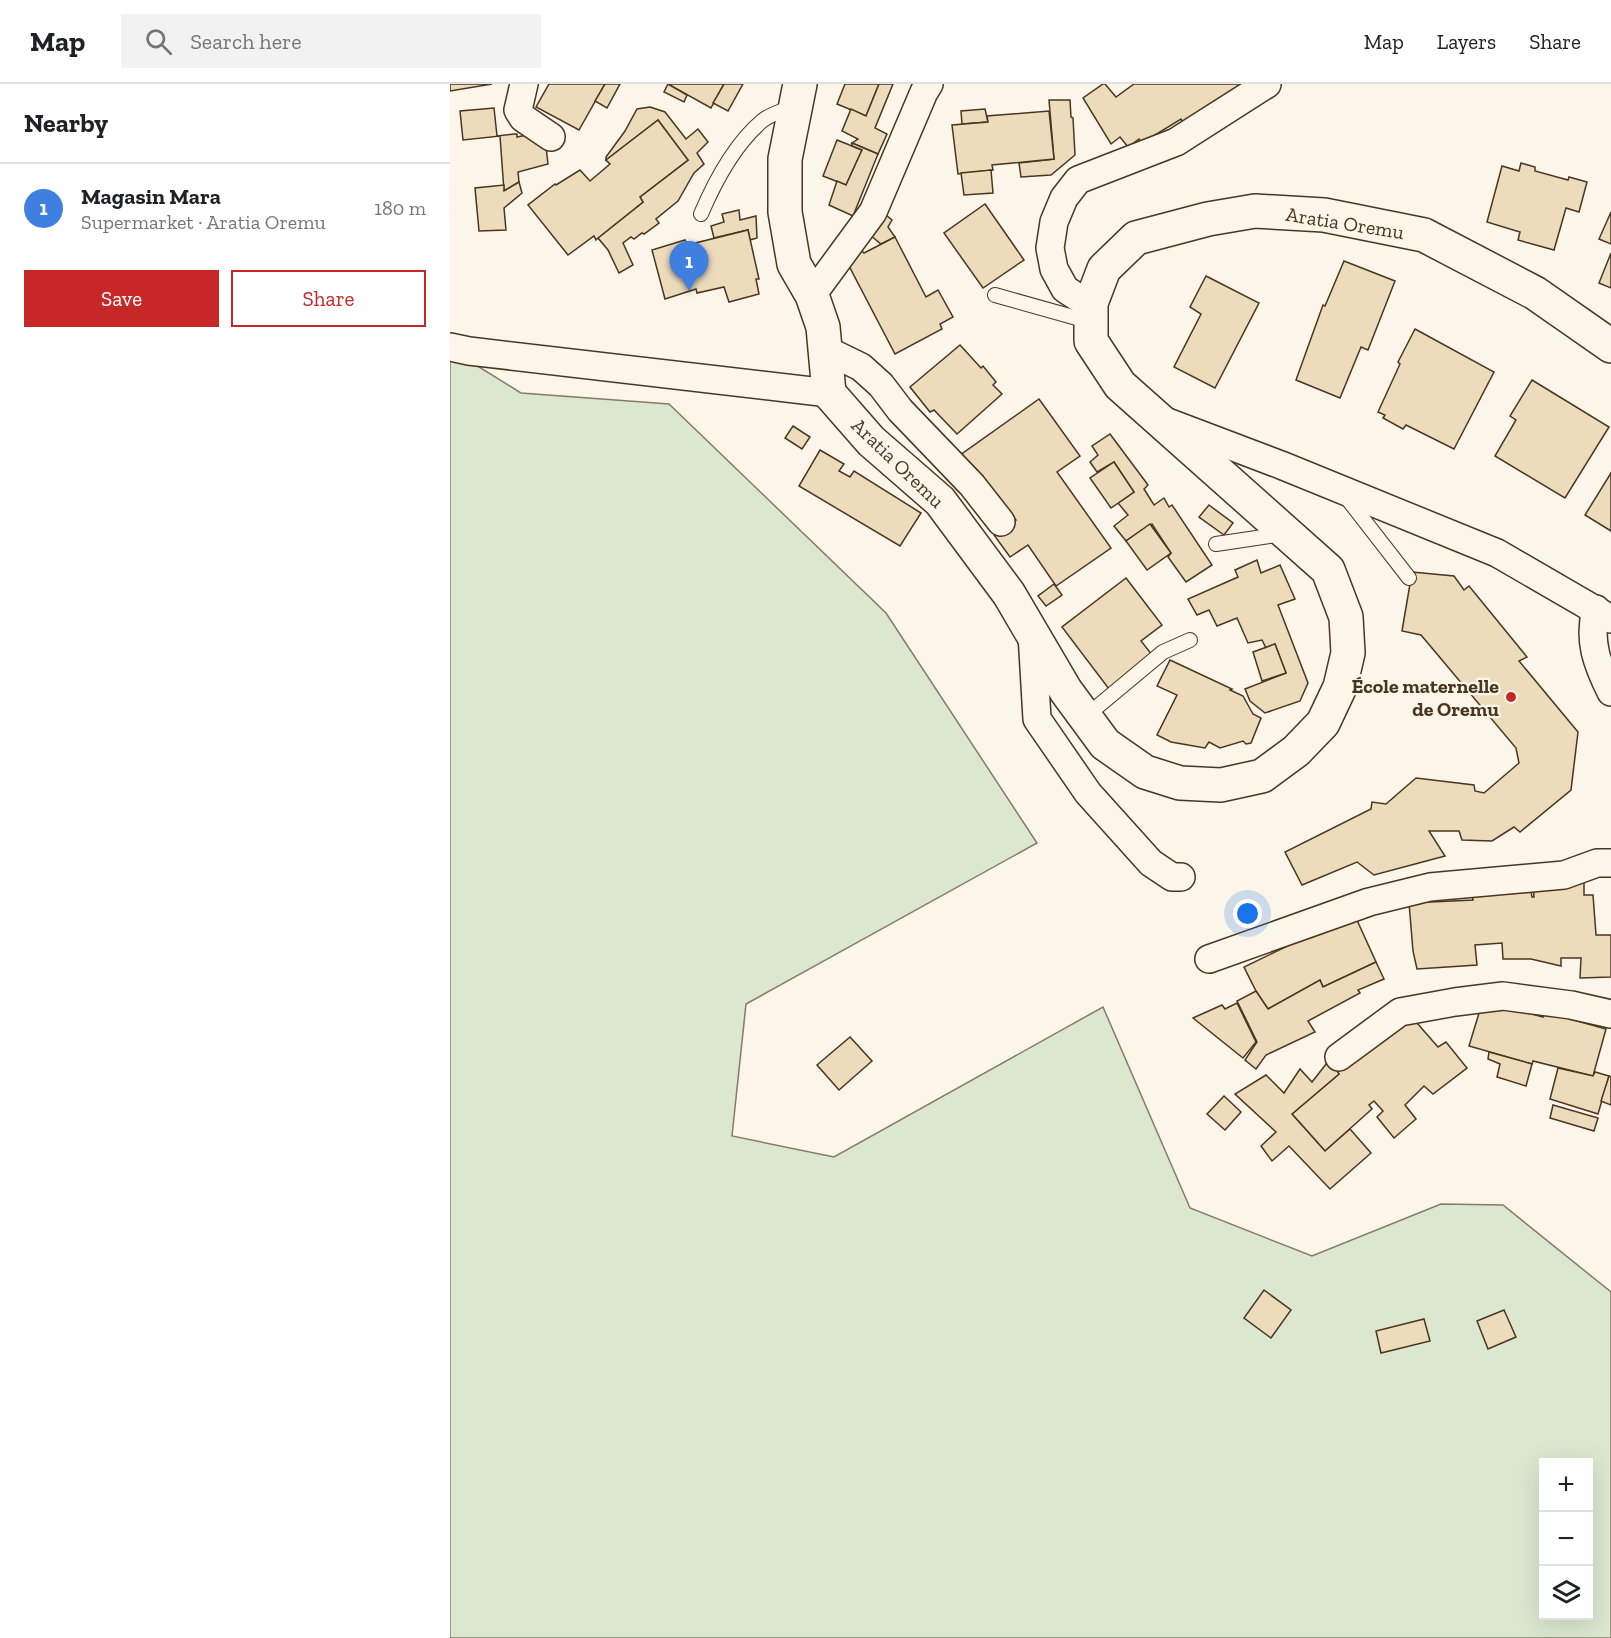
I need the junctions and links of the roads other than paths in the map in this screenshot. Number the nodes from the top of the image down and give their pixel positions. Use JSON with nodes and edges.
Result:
{"nodes":[{"id":1,"x":524,"y":84,"type":"edge"},
{"id":2,"x":929,"y":84,"type":"edge"},
{"id":3,"x":1267,"y":84,"type":"edge"},
{"id":4,"x":798,"y":94,"type":"edge"},
{"id":5,"x":551,"y":137,"type":"dead end"},
{"id":6,"x":701,"y":214,"type":"dead end"},
{"id":7,"x":812,"y":295,"type":"junction"},
{"id":8,"x":995,"y":296,"type":"dead end"},
{"id":9,"x":1091,"y":314,"type":"junction"},
{"id":10,"x":1611,"y":346,"type":"edge"},
{"id":11,"x":450,"y":347,"type":"edge"},
{"id":12,"x":826,"y":350,"type":"junction"},
{"id":13,"x":829,"y":393,"type":"junction"},
{"id":14,"x":1155,"y":417,"type":"junction"},
{"id":15,"x":1340,"y":488,"type":"junction"},
{"id":16,"x":1000,"y":522,"type":"dead end"},
{"id":17,"x":1288,"y":533,"type":"junction"},
{"id":18,"x":1216,"y":544,"type":"dead end"},
{"id":19,"x":1409,"y":578,"type":"dead end"},
{"id":20,"x":1604,"y":614,"type":"edge"},
{"id":21,"x":1032,"y":630,"type":"junction"},
{"id":22,"x":1190,"y":640,"type":"dead end"},
{"id":23,"x":1611,"y":692,"type":"edge"},
{"id":24,"x":1085,"y":717,"type":"junction"},
{"id":25,"x":1611,"y":862,"type":"edge"},
{"id":26,"x":1180,"y":877,"type":"dead end"},
{"id":27,"x":1209,"y":959,"type":"dead end"},
{"id":28,"x":1611,"y":1014,"type":"edge"},
{"id":29,"x":1339,"y":1057,"type":"dead end"}],
"edges":[{"from":1,"to":5,"type":"street"},
{"from":2,"to":7,"type":"street"},
{"from":3,"to":9,"type":"street"},
{"from":4,"to":6,"type":"lane"},
{"from":4,"to":7,"type":"main road"},
{"from":7,"to":12,"type":"main road"},
{"from":8,"to":9,"type":"lane"},
{"from":9,"to":10,"type":"main road","name":"Aratia Oremu"},
{"from":9,"to":14,"type":"main road","name":"Aratia Oremu"},
{"from":11,"to":13,"type":"street"},
{"from":12,"to":13,"type":"main road"},
{"from":12,"to":16,"type":"street","name":"Aratia Oremu"},
{"from":13,"to":21,"type":"main road","name":"Aratia Oremu"},
{"from":14,"to":15,"type":"street"},
{"from":14,"to":17,"type":"main road","name":"Aratia Oremu"},
{"from":15,"to":19,"type":"lane"},
{"from":15,"to":20,"type":"street"},
{"from":17,"to":18,"type":"lane"},
{"from":17,"to":24,"type":"main road","name":"Aratia Oremu"},
{"from":20,"to":23,"type":"street"},
{"from":21,"to":24,"type":"main road","name":"Aratia Oremu"},
{"from":21,"to":26,"type":"street","name":"Aratia Oremu"},
{"from":22,"to":24,"type":"lane"},
{"from":25,"to":27,"type":"street"},
{"from":28,"to":29,"type":"street"}]}
